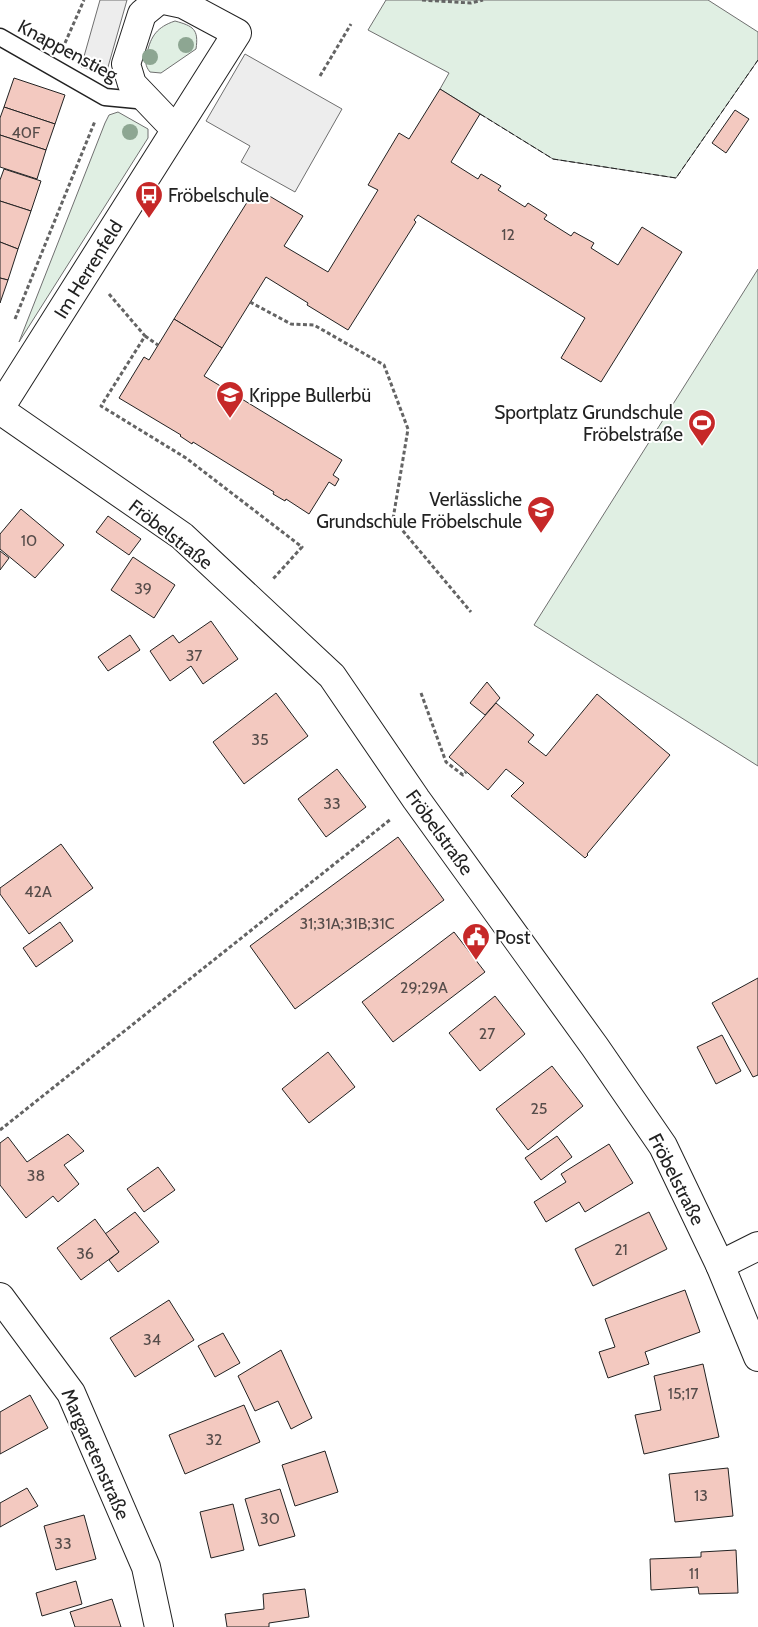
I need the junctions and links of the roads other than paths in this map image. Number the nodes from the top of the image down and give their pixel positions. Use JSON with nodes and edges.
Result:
{"nodes":[{"id":1,"x":159,"y":0,"type":"edge"},
{"id":2,"x":164,"y":0,"type":"edge"},
{"id":3,"x":0,"y":37,"type":"edge"},
{"id":4,"x":147,"y":101,"type":"junction"},
{"id":5,"x":175,"y":129,"type":"junction"},
{"id":6,"x":0,"y":409,"type":"edge"},
{"id":7,"x":758,"y":1246,"type":"edge"},
{"id":8,"x":720,"y":1265,"type":"junction"},
{"id":9,"x":0,"y":1297,"type":"edge"},
{"id":10,"x":758,"y":1357,"type":"edge"},
{"id":11,"x":159,"y":1627,"type":"edge"}],
"edges":[{"from":1,"to":4,"type":"street"},
{"from":2,"to":5,"type":"street","name":"Im Herrenfeld"},
{"from":3,"to":4,"type":"lane","name":"Knappenstieg"},
{"from":4,"to":5,"type":"street"},
{"from":5,"to":6,"type":"street","name":"Im Herrenfeld"},
{"from":6,"to":8,"type":"street","name":"Fröbelstraße"},
{"from":7,"to":8,"type":"street"},
{"from":8,"to":10,"type":"street","name":"Fröbelstraße"},
{"from":9,"to":11,"type":"street","name":"Margaretenstraße"}]}
